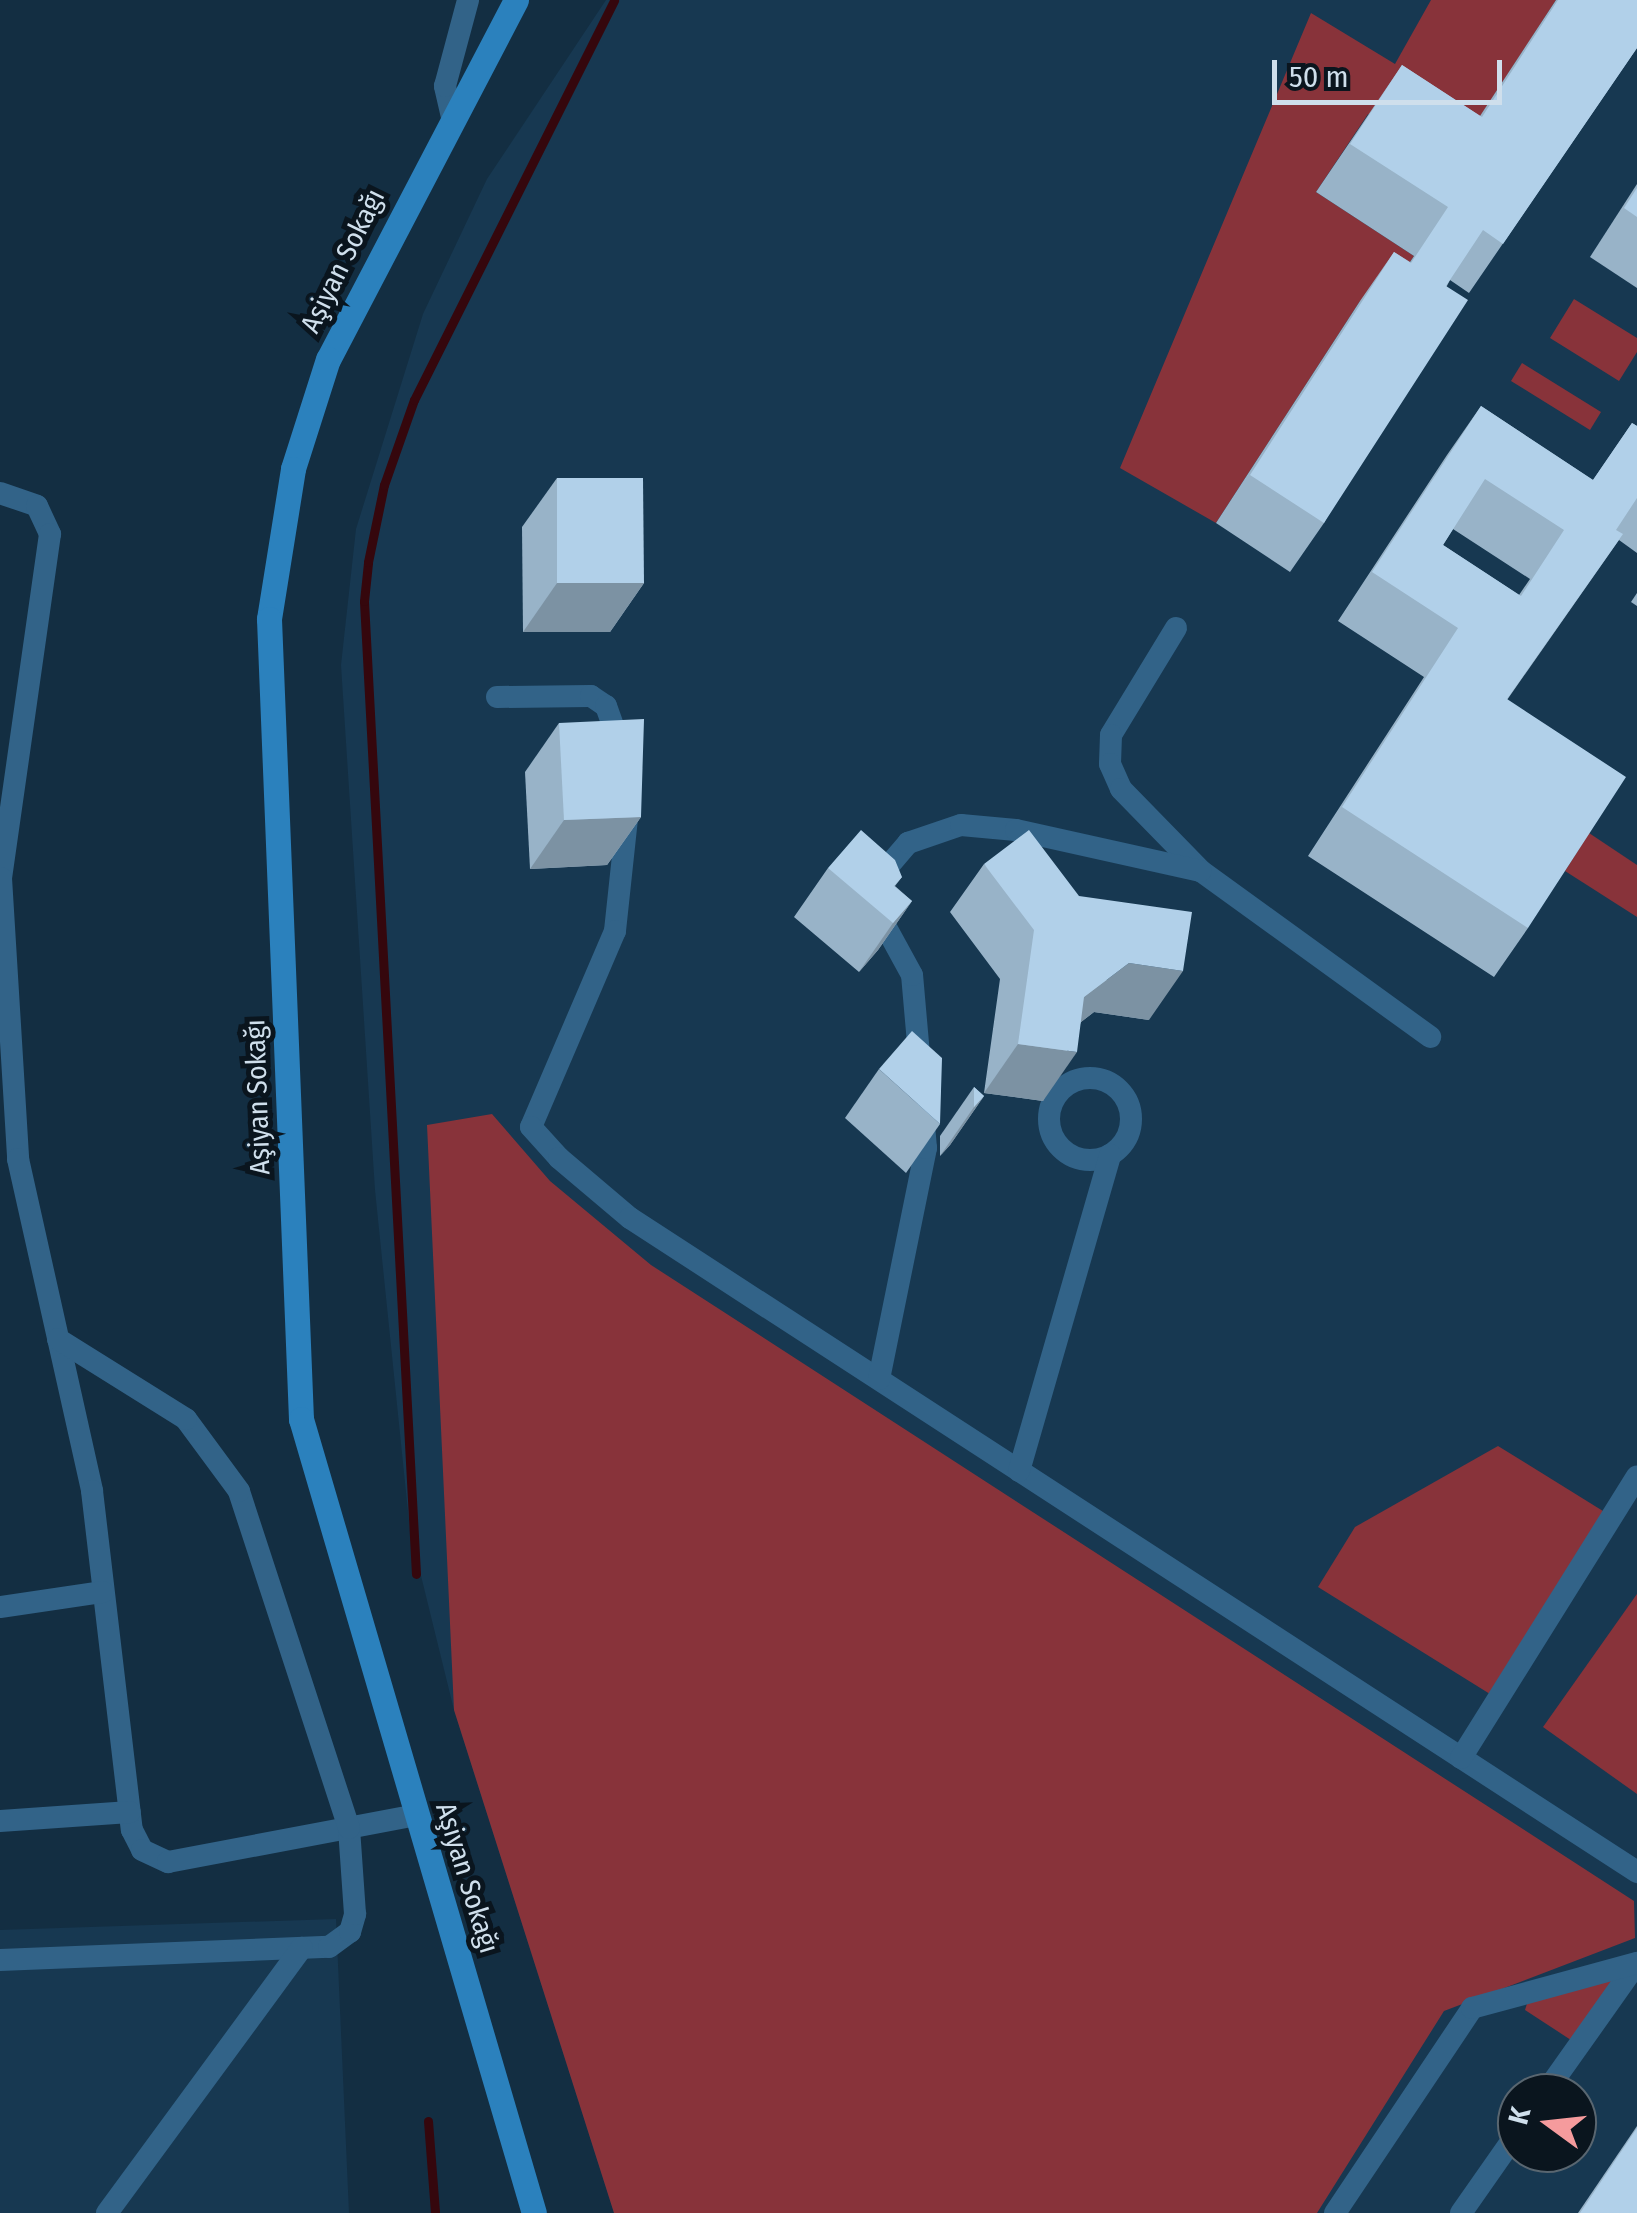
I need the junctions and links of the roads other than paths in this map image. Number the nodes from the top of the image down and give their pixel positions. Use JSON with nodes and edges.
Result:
{"nodes":[{"id":1,"x":468,"y":0,"type":"edge"},
{"id":2,"x":516,"y":0,"type":"edge"},
{"id":3,"x":452,"y":116,"type":"junction"},
{"id":4,"x":0,"y":492,"type":"edge"},
{"id":5,"x":1176,"y":628,"type":"dead end"},
{"id":6,"x":498,"y":697,"type":"dead end"},
{"id":7,"x":1202,"y":870,"type":"junction"},
{"id":8,"x":1,"y":877,"type":"edge"},
{"id":9,"x":1430,"y":1036,"type":"dead end"},
{"id":10,"x":1110,"y":1155,"type":"dead end"},
{"id":11,"x":9,"y":1158,"type":"edge"},
{"id":12,"x":58,"y":1339,"type":"junction"},
{"id":13,"x":878,"y":1379,"type":"junction"},
{"id":14,"x":1019,"y":1471,"type":"junction"},
{"id":15,"x":1637,"y":1476,"type":"edge"},
{"id":16,"x":104,"y":1592,"type":"junction"},
{"id":17,"x":0,"y":1607,"type":"edge"},
{"id":18,"x":1461,"y":1758,"type":"junction"},
{"id":19,"x":130,"y":1812,"type":"junction"},
{"id":20,"x":418,"y":1815,"type":"junction"},
{"id":21,"x":0,"y":1821,"type":"edge"},
{"id":22,"x":349,"y":1828,"type":"junction"},
{"id":23,"x":1637,"y":1872,"type":"edge"},
{"id":24,"x":302,"y":1948,"type":"junction"},
{"id":25,"x":0,"y":1960,"type":"edge"},
{"id":26,"x":1637,"y":1963,"type":"edge"},
{"id":27,"x":1560,"y":2073,"type":"edge"},
{"id":28,"x":1497,"y":2162,"type":"edge"},
{"id":29,"x":107,"y":2213,"type":"edge"},
{"id":30,"x":534,"y":2213,"type":"edge"},
{"id":31,"x":1335,"y":2213,"type":"edge"},
{"id":32,"x":1461,"y":2213,"type":"edge"}],
"edges":[{"from":1,"to":3,"type":"street"},
{"from":2,"to":3,"type":"street","name":"Aşiyan Sokağı"},
{"from":3,"to":20,"type":"street","name":"Aşiyan Sokağı"},
{"from":4,"to":8,"type":"street"},
{"from":5,"to":7,"type":"street"},
{"from":6,"to":13,"type":"street"},
{"from":7,"to":9,"type":"street"},
{"from":7,"to":13,"type":"street"},
{"from":8,"to":11,"type":"street"},
{"from":10,"to":14,"type":"street"},
{"from":11,"to":12,"type":"street"},
{"from":12,"to":16,"type":"street"},
{"from":12,"to":22,"type":"street"},
{"from":13,"to":14,"type":"street"},
{"from":14,"to":18,"type":"street"},
{"from":15,"to":18,"type":"street"},
{"from":16,"to":17,"type":"street"},
{"from":16,"to":19,"type":"street"},
{"from":18,"to":23,"type":"street"},
{"from":19,"to":21,"type":"street"},
{"from":19,"to":22,"type":"street"},
{"from":20,"to":22,"type":"street"},
{"from":20,"to":30,"type":"street","name":"Aşiyan Sokağı"},
{"from":22,"to":24,"type":"street"},
{"from":24,"to":25,"type":"street"},
{"from":24,"to":29,"type":"street"},
{"from":26,"to":27,"type":"street"},
{"from":26,"to":31,"type":"street"},
{"from":28,"to":32,"type":"street"}]}
